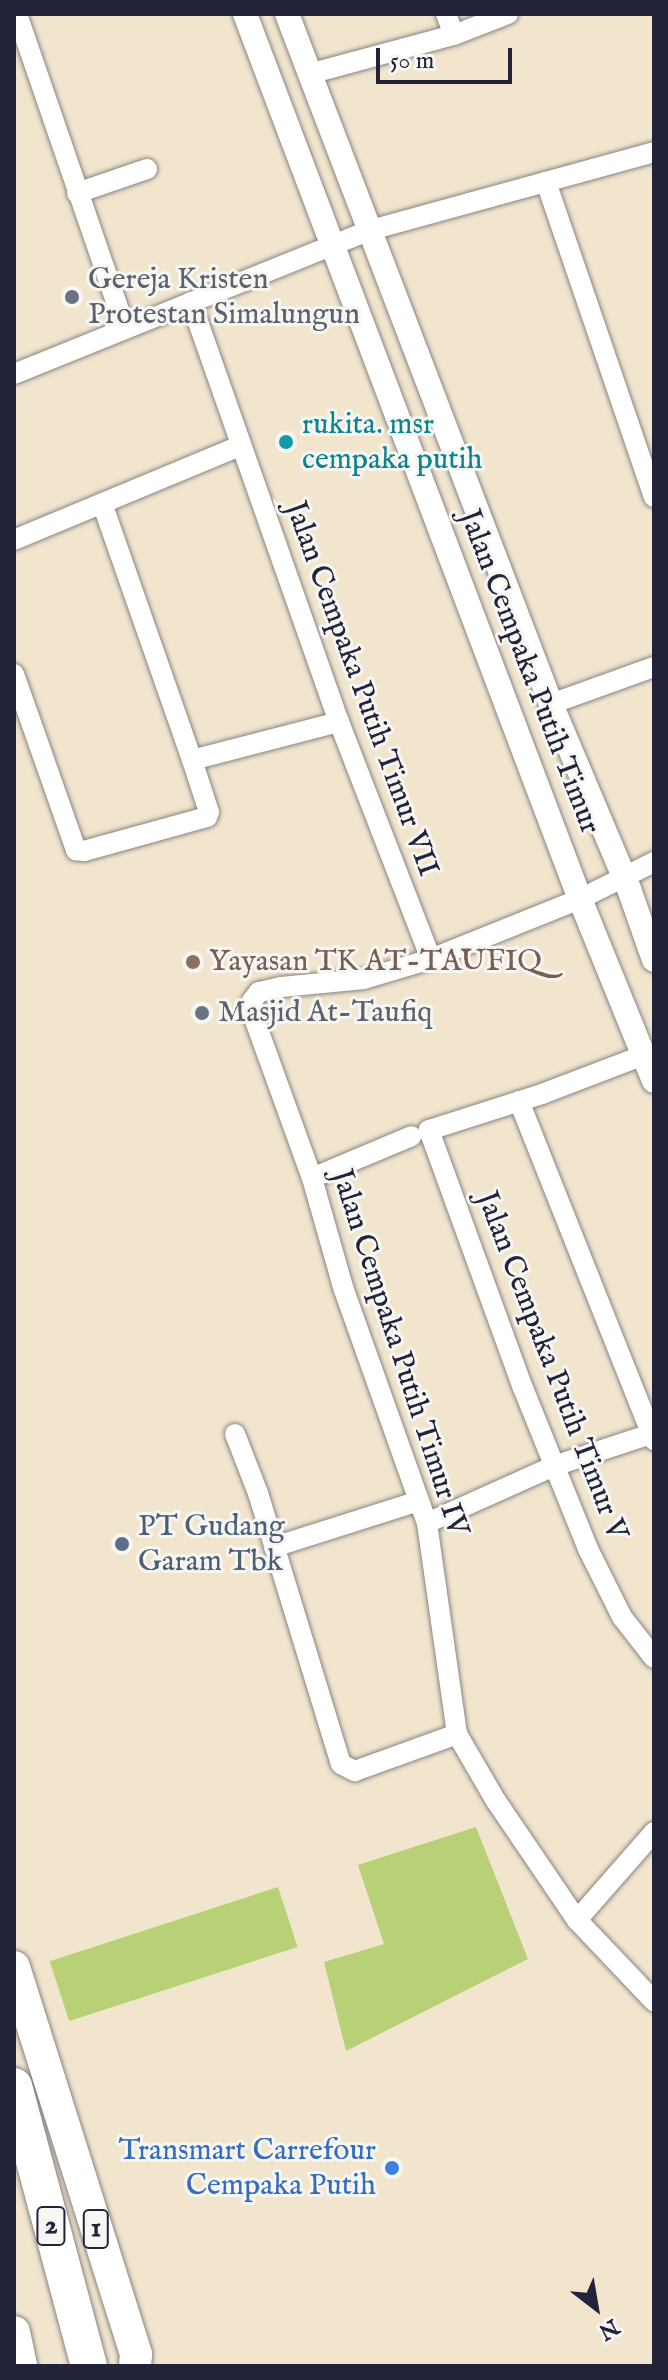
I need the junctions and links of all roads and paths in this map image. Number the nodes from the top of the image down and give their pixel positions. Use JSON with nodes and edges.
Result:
{"nodes":[{"id":1,"x":17,"y":14,"type":"edge"},
{"id":2,"x":245,"y":14,"type":"edge"},
{"id":3,"x":287,"y":14,"type":"edge"},
{"id":4,"x":446,"y":14,"type":"edge"},
{"id":5,"x":508,"y":14,"type":"edge"},
{"id":6,"x":454,"y":35,"type":"junction"},
{"id":7,"x":309,"y":74,"type":"junction"},
{"id":8,"x":654,"y":152,"type":"edge"},
{"id":9,"x":147,"y":169,"type":"dead end"},
{"id":10,"x":546,"y":182,"type":"junction"},
{"id":11,"x":77,"y":193,"type":"junction"},
{"id":12,"x":368,"y":231,"type":"junction"},
{"id":13,"x":338,"y":242,"type":"junction"},
{"id":14,"x":191,"y":302,"type":"junction"},
{"id":15,"x":125,"y":327,"type":"junction"},
{"id":16,"x":14,"y":374,"type":"edge"},
{"id":17,"x":240,"y":446,"type":"junction"},
{"id":18,"x":654,"y":497,"type":"edge"},
{"id":19,"x":102,"y":503,"type":"junction"},
{"id":20,"x":14,"y":540,"type":"edge"},
{"id":21,"x":654,"y":667,"type":"edge"},
{"id":22,"x":14,"y":674,"type":"edge"},
{"id":23,"x":551,"y":704,"type":"junction"},
{"id":24,"x":339,"y":722,"type":"junction"},
{"id":25,"x":192,"y":760,"type":"junction"},
{"id":26,"x":654,"y":862,"type":"edge"},
{"id":27,"x":618,"y":880,"type":"junction"},
{"id":28,"x":583,"y":897,"type":"junction"},
{"id":29,"x":431,"y":959,"type":"junction"},
{"id":30,"x":654,"y":960,"type":"edge"},
{"id":31,"x":644,"y":1055,"type":"junction"},
{"id":32,"x":654,"y":1081,"type":"edge"},
{"id":33,"x":519,"y":1101,"type":"junction"},
{"id":34,"x":421,"y":1133,"type":"junction"},
{"id":35,"x":312,"y":1178,"type":"junction"},
{"id":36,"x":235,"y":1434,"type":"dead end"},
{"id":37,"x":653,"y":1436,"type":"edge"},
{"id":38,"x":554,"y":1466,"type":"junction"},
{"id":39,"x":419,"y":1501,"type":"junction"},
{"id":40,"x":427,"y":1523,"type":"junction"},
{"id":41,"x":274,"y":1547,"type":"junction"},
{"id":42,"x":654,"y":1658,"type":"edge"},
{"id":43,"x":457,"y":1734,"type":"junction"},
{"id":44,"x":654,"y":1832,"type":"edge"},
{"id":45,"x":577,"y":1920,"type":"junction"},
{"id":46,"x":14,"y":1967,"type":"edge"},
{"id":47,"x":654,"y":2001,"type":"edge"},
{"id":48,"x":14,"y":2086,"type":"edge"},
{"id":49,"x":55,"y":2104,"type":"junction"},
{"id":50,"x":14,"y":2178,"type":"edge"},
{"id":51,"x":14,"y":2333,"type":"edge"},
{"id":52,"x":138,"y":2362,"type":"edge"},
{"id":53,"x":23,"y":2366,"type":"edge"},
{"id":54,"x":63,"y":2366,"type":"edge"},
{"id":55,"x":89,"y":2366,"type":"edge"},
{"id":56,"x":104,"y":2366,"type":"edge"}],
"edges":[{"from":1,"to":11,"type":"street"},
{"from":2,"to":13,"type":"street","name":"Jalan Cempaka Putih Timur"},
{"from":3,"to":7,"type":"street"},
{"from":4,"to":6,"type":"street"},
{"from":5,"to":6,"type":"street"},
{"from":6,"to":7,"type":"street"},
{"from":7,"to":12,"type":"street"},
{"from":8,"to":10,"type":"street"},
{"from":9,"to":11,"type":"street"},
{"from":10,"to":12,"type":"street"},
{"from":10,"to":18,"type":"street"},
{"from":11,"to":15,"type":"street"},
{"from":12,"to":13,"type":"street"},
{"from":12,"to":23,"type":"street"},
{"from":13,"to":14,"type":"street"},
{"from":13,"to":28,"type":"street","name":"Jalan Cempaka Putih Timur"},
{"from":14,"to":15,"type":"street"},
{"from":14,"to":17,"type":"street","name":"Jalan Cempaka Putih Timur VII"},
{"from":15,"to":16,"type":"street"},
{"from":17,"to":19,"type":"street"},
{"from":17,"to":24,"type":"street","name":"Jalan Cempaka Putih Timur VII"},
{"from":19,"to":20,"type":"street"},
{"from":19,"to":25,"type":"street"},
{"from":21,"to":23,"type":"street"},
{"from":22,"to":25,"type":"street"},
{"from":23,"to":27,"type":"street"},
{"from":24,"to":25,"type":"street"},
{"from":24,"to":29,"type":"street","name":"Jalan Cempaka Putih Timur VII"},
{"from":26,"to":27,"type":"street"},
{"from":27,"to":28,"type":"street"},
{"from":27,"to":30,"type":"street"},
{"from":28,"to":29,"type":"street"},
{"from":28,"to":31,"type":"street","name":"Jalan Cempaka Putih Timur"},
{"from":29,"to":35,"type":"street","name":"Jalan Cempaka Putih Timur IV"},
{"from":31,"to":32,"type":"street","name":"Jalan Cempaka Putih Timur"},
{"from":31,"to":33,"type":"street"},
{"from":33,"to":34,"type":"street"},
{"from":33,"to":37,"type":"street"},
{"from":34,"to":35,"type":"street"},
{"from":34,"to":38,"type":"street","name":"Jalan Cempaka Putih Timur V"},
{"from":35,"to":39,"type":"street","name":"Jalan Cempaka Putih Timur IV"},
{"from":36,"to":41,"type":"street"},
{"from":37,"to":38,"type":"street"},
{"from":38,"to":40,"type":"street"},
{"from":38,"to":42,"type":"street","name":"Jalan Cempaka Putih Timur V"},
{"from":39,"to":40,"type":"street","name":"Jalan Cempaka Putih Timur IV"},
{"from":39,"to":41,"type":"street"},
{"from":40,"to":43,"type":"street","name":"Jalan Cempaka Putih Timur IV"},
{"from":41,"to":43,"type":"street"},
{"from":43,"to":45,"type":"street","name":"Jalan Cempaka Putih Timur IV"},
{"from":44,"to":45,"type":"street"},
{"from":45,"to":47,"type":"street","name":"Jalan Cempaka Putih Timur IV"},
{"from":46,"to":49,"type":"highway","number":"1"},
{"from":48,"to":55,"type":"highway","number":"2"},
{"from":49,"to":52,"type":"highway","number":"1"},
{"from":49,"to":56,"type":"highway","number":"1"},
{"from":50,"to":54,"type":"highway","number":"2"},
{"from":51,"to":53,"type":"highway"}]}
